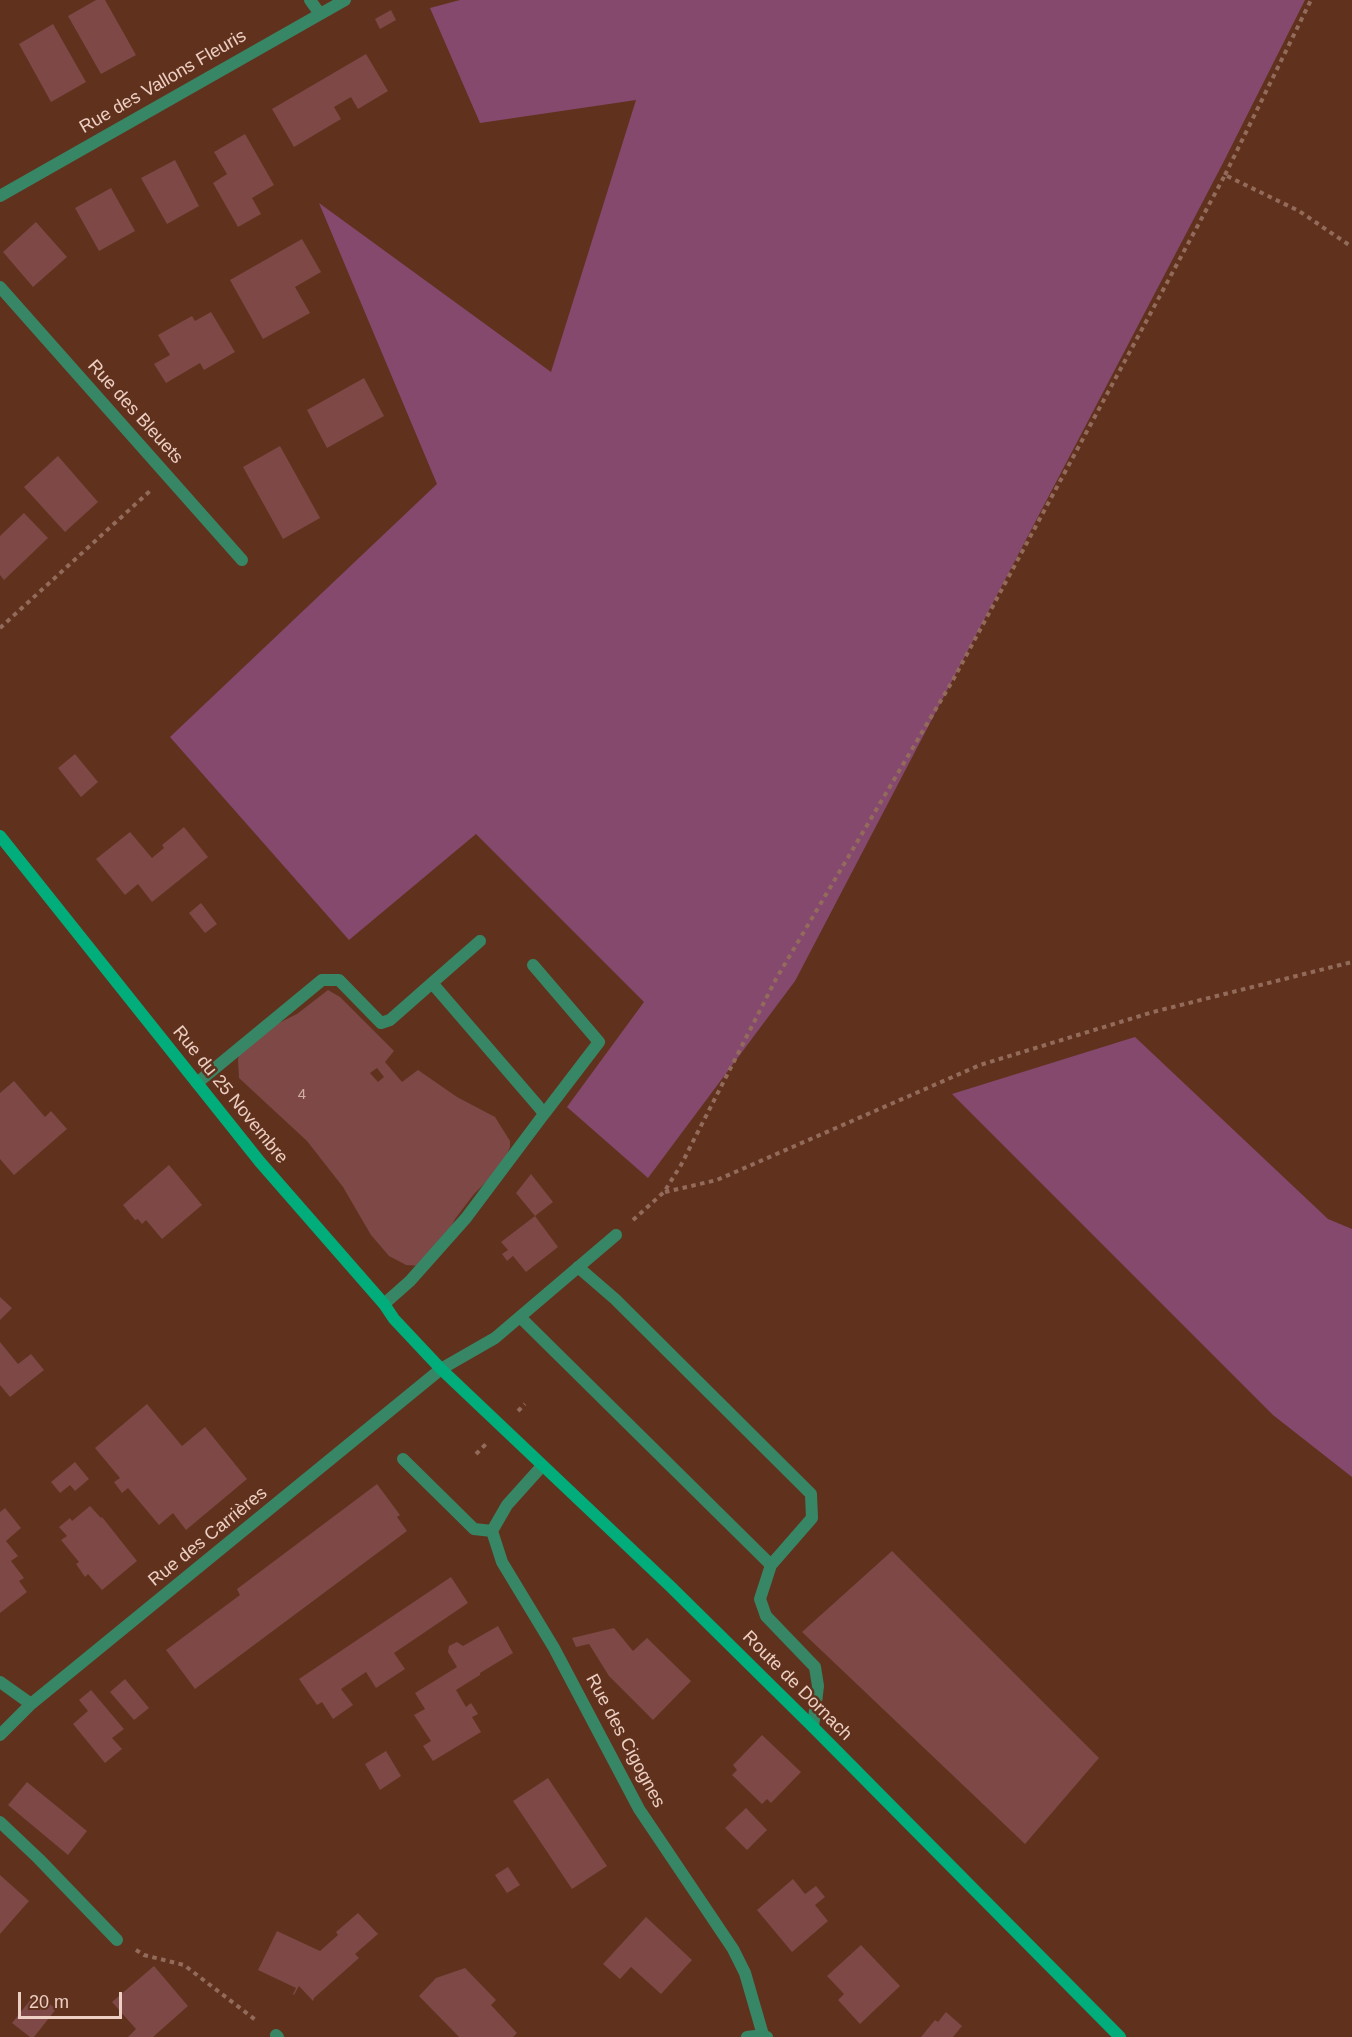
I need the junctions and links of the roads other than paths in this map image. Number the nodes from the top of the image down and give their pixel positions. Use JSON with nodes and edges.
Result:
{"nodes":[{"id":1,"x":310,"y":0,"type":"edge"},
{"id":2,"x":345,"y":0,"type":"edge"},
{"id":3,"x":320,"y":14,"type":"junction"},
{"id":4,"x":0,"y":196,"type":"edge"},
{"id":5,"x":0,"y":287,"type":"edge"},
{"id":6,"x":242,"y":560,"type":"dead end"},
{"id":7,"x":0,"y":836,"type":"edge"},
{"id":8,"x":480,"y":941,"type":"dead end"},
{"id":9,"x":532,"y":965,"type":"dead end"},
{"id":10,"x":432,"y":983,"type":"junction"},
{"id":11,"x":197,"y":1083,"type":"junction"},
{"id":12,"x":544,"y":1114,"type":"junction"},
{"id":13,"x":616,"y":1235,"type":"road end"},
{"id":14,"x":578,"y":1267,"type":"junction"},
{"id":15,"x":384,"y":1304,"type":"junction"},
{"id":16,"x":520,"y":1317,"type":"junction"},
{"id":17,"x":441,"y":1369,"type":"junction"},
{"id":18,"x":402,"y":1459,"type":"dead end"},
{"id":19,"x":542,"y":1466,"type":"junction"},
{"id":20,"x":492,"y":1531,"type":"junction"},
{"id":21,"x":771,"y":1565,"type":"junction"},
{"id":22,"x":0,"y":1682,"type":"edge"},
{"id":23,"x":31,"y":1704,"type":"junction"},
{"id":24,"x":813,"y":1727,"type":"junction"},
{"id":25,"x":0,"y":1735,"type":"edge"},
{"id":26,"x":0,"y":1822,"type":"edge"},
{"id":27,"x":117,"y":1940,"type":"road end"},
{"id":28,"x":765,"y":2036,"type":"edge"},
{"id":29,"x":747,"y":2037,"type":"edge"},
{"id":30,"x":1120,"y":2037,"type":"edge"}],
"edges":[{"from":1,"to":3,"type":"street"},
{"from":2,"to":3,"type":"street","name":"Rue des Vallons Fleuris"},
{"from":3,"to":4,"type":"street","name":"Rue des Vallons Fleuris"},
{"from":5,"to":6,"type":"street","name":"Rue des Bleuets"},
{"from":7,"to":11,"type":"main road","name":"Rue du 25 Novembre"},
{"from":8,"to":10,"type":"street"},
{"from":9,"to":12,"type":"street"},
{"from":10,"to":11,"type":"street"},
{"from":10,"to":12,"type":"street"},
{"from":11,"to":15,"type":"main road","name":"Rue du 25 Novembre"},
{"from":12,"to":15,"type":"street"},
{"from":13,"to":14,"type":"street","name":"Rue des Carrières"},
{"from":14,"to":16,"type":"street","name":"Rue des Carrières"},
{"from":14,"to":21,"type":"street"},
{"from":15,"to":17,"type":"main road","name":"Rue du 25 Novembre"},
{"from":16,"to":17,"type":"street","name":"Rue des Carrières"},
{"from":16,"to":21,"type":"street"},
{"from":17,"to":19,"type":"main road","name":"Route de Dornach"},
{"from":17,"to":23,"type":"street","name":"Rue des Carrières"},
{"from":18,"to":20,"type":"street"},
{"from":19,"to":20,"type":"street"},
{"from":19,"to":24,"type":"main road","name":"Route de Dornach"},
{"from":20,"to":28,"type":"street","name":"Rue des Cigognes"},
{"from":21,"to":24,"type":"street"},
{"from":22,"to":23,"type":"street"},
{"from":23,"to":25,"type":"street","name":"Rue des Carrières"},
{"from":24,"to":30,"type":"main road","name":"Route de Dornach"},
{"from":26,"to":27,"type":"street"},
{"from":28,"to":29,"type":"street"}]}
